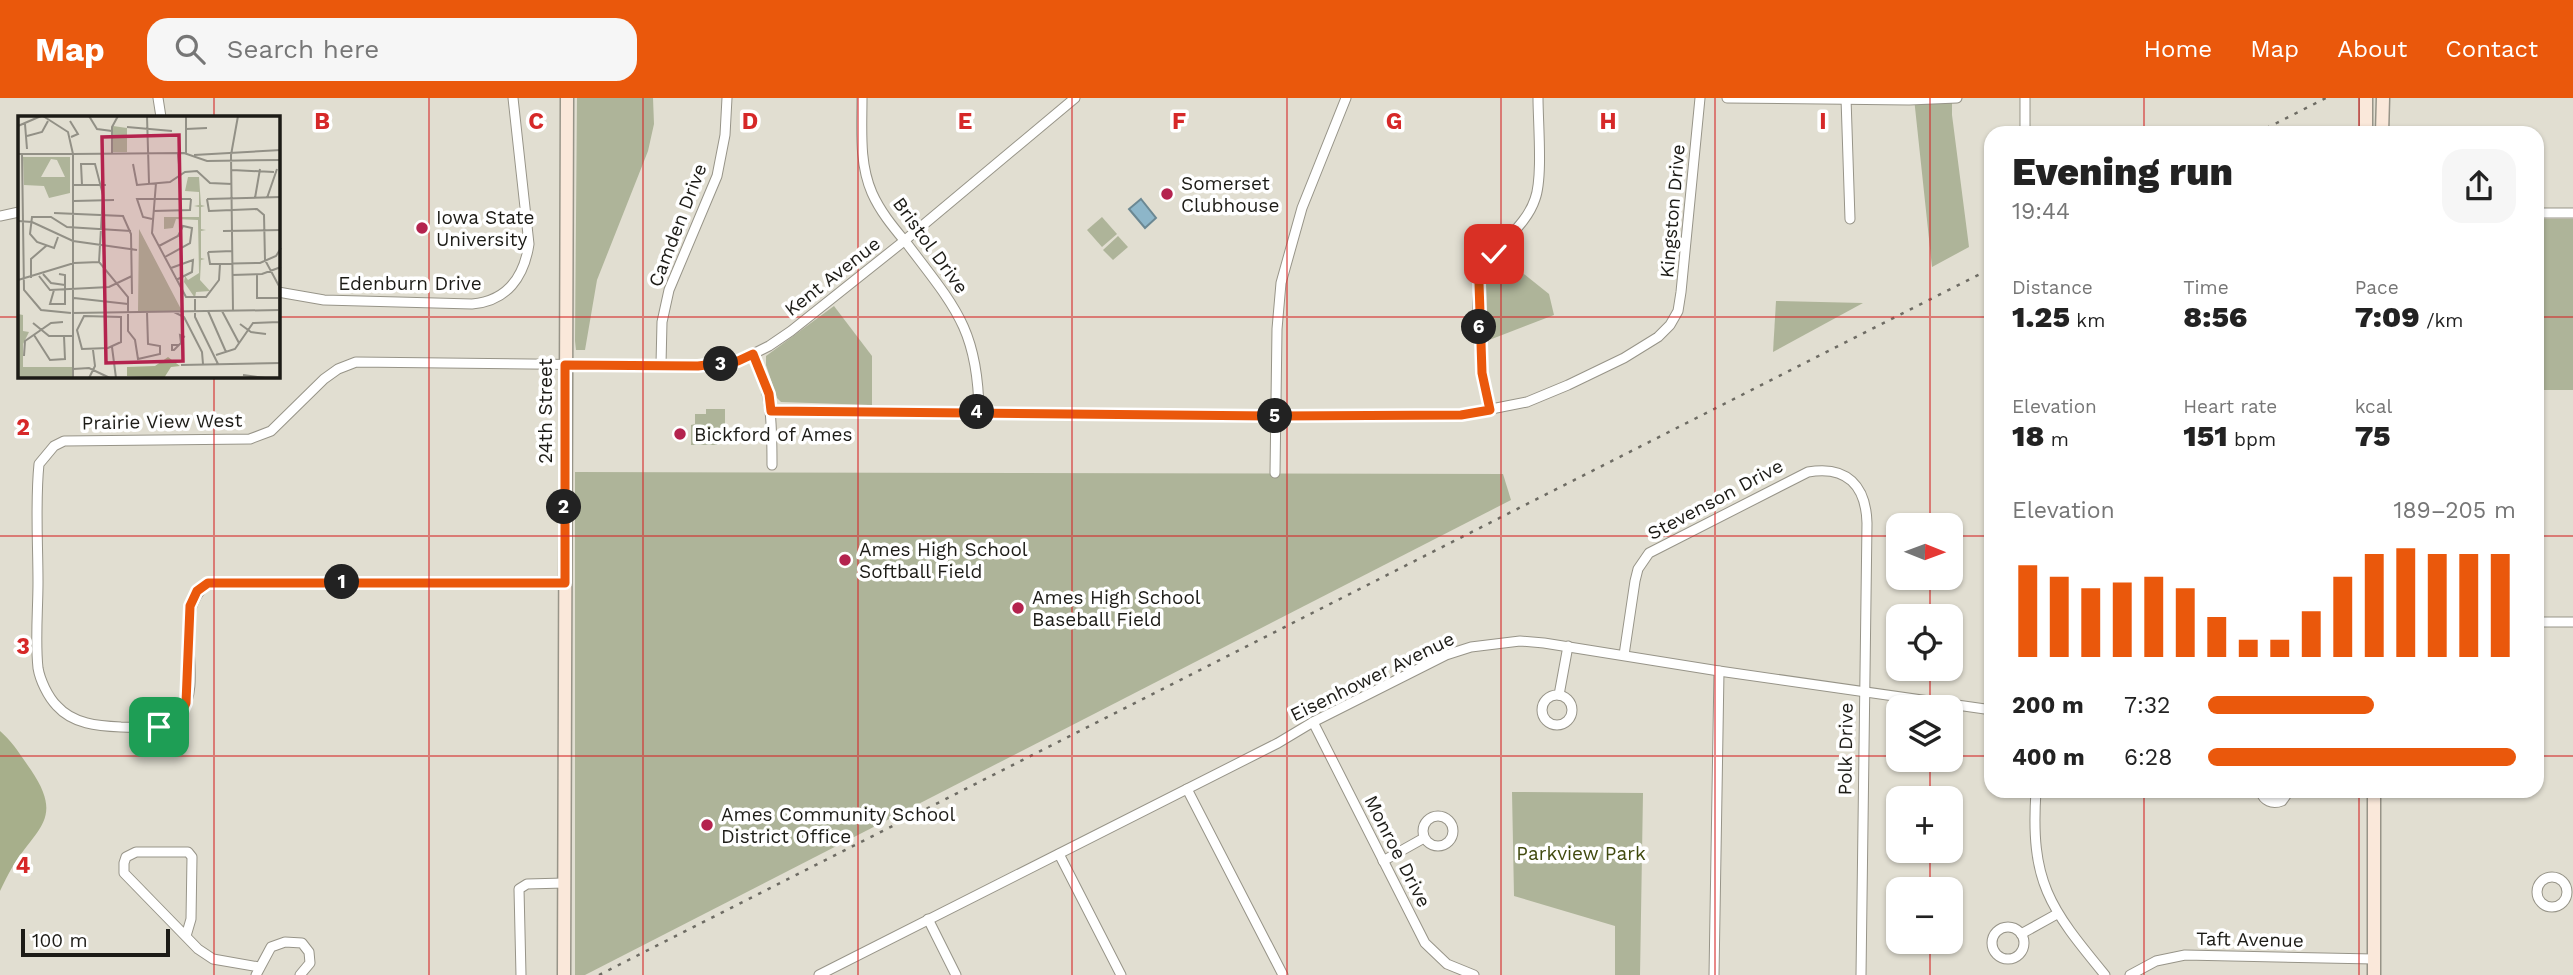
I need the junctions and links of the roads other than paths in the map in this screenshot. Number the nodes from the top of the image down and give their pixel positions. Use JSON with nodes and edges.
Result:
{"nodes":[{"id":1,"x":158,"y":98,"type":"edge"},
{"id":2,"x":513,"y":98,"type":"edge"},
{"id":3,"x":567,"y":98,"type":"edge"},
{"id":4,"x":727,"y":98,"type":"edge"},
{"id":5,"x":862,"y":98,"type":"edge"},
{"id":6,"x":1075,"y":98,"type":"edge"},
{"id":7,"x":1346,"y":98,"type":"edge"},
{"id":8,"x":1538,"y":98,"type":"edge"},
{"id":9,"x":1700,"y":98,"type":"edge"},
{"id":10,"x":1727,"y":98,"type":"edge"},
{"id":11,"x":1846,"y":98,"type":"edge"},
{"id":12,"x":1957,"y":98,"type":"edge"},
{"id":13,"x":2025,"y":98,"type":"edge"},
{"id":14,"x":2366,"y":98,"type":"edge"},
{"id":15,"x":2383,"y":98,"type":"edge"},
{"id":16,"x":161,"y":116,"type":"edge"},
{"id":17,"x":2025,"y":126,"type":"edge"},
{"id":18,"x":2366,"y":126,"type":"edge"},
{"id":19,"x":2382,"y":126,"type":"edge"},
{"id":20,"x":18,"y":212,"type":"edge"},
{"id":21,"x":2544,"y":213,"type":"edge"},
{"id":22,"x":2573,"y":213,"type":"edge"},
{"id":23,"x":0,"y":216,"type":"edge"},
{"id":24,"x":1850,"y":219,"type":"dead end"},
{"id":25,"x":904,"y":241,"type":"junction"},
{"id":26,"x":280,"y":292,"type":"edge"},
{"id":27,"x":753,"y":354,"type":"junction"},
{"id":28,"x":661,"y":364,"type":"junction"},
{"id":29,"x":565,"y":365,"type":"junction"},
{"id":30,"x":1490,"y":410,"type":"junction"},
{"id":31,"x":771,"y":411,"type":"junction"},
{"id":32,"x":979,"y":412,"type":"junction"},
{"id":33,"x":1277,"y":416,"type":"junction"},
{"id":34,"x":772,"y":465,"type":"dead end"},
{"id":35,"x":1275,"y":473,"type":"dead end"},
{"id":36,"x":1867,"y":523,"type":"joint"},
{"id":37,"x":565,"y":583,"type":"junction"},
{"id":38,"x":2544,"y":622,"type":"edge"},
{"id":39,"x":2573,"y":622,"type":"edge"},
{"id":40,"x":1567,"y":646,"type":"junction"},
{"id":41,"x":1624,"y":654,"type":"junction"},
{"id":42,"x":1719,"y":671,"type":"junction"},
{"id":43,"x":1863,"y":692,"type":"junction"},
{"id":44,"x":1559,"y":695,"type":"dead end"},
{"id":45,"x":1984,"y":709,"type":"edge"},
{"id":46,"x":1313,"y":722,"type":"junction"},
{"id":47,"x":1188,"y":789,"type":"junction"},
{"id":48,"x":2036,"y":798,"type":"edge"},
{"id":49,"x":2264,"y":798,"type":"edge"},
{"id":50,"x":2284,"y":798,"type":"edge"},
{"id":51,"x":2374,"y":798,"type":"edge"},
{"id":52,"x":1424,"y":838,"type":"dead end"},
{"id":53,"x":1059,"y":854,"type":"junction"},
{"id":54,"x":1383,"y":861,"type":"junction"},
{"id":55,"x":564,"y":883,"type":"junction"},
{"id":56,"x":2057,"y":914,"type":"junction"},
{"id":57,"x":928,"y":919,"type":"junction"},
{"id":58,"x":2021,"y":934,"type":"dead end"},
{"id":59,"x":186,"y":936,"type":"junction"},
{"id":60,"x":2374,"y":959,"type":"junction"},
{"id":61,"x":257,"y":971,"type":"edge"},
{"id":62,"x":300,"y":975,"type":"edge"},
{"id":63,"x":522,"y":975,"type":"edge"},
{"id":64,"x":565,"y":975,"type":"edge"},
{"id":65,"x":819,"y":975,"type":"edge"},
{"id":66,"x":956,"y":975,"type":"edge"},
{"id":67,"x":1121,"y":975,"type":"edge"},
{"id":68,"x":1283,"y":975,"type":"edge"},
{"id":69,"x":1474,"y":975,"type":"edge"},
{"id":70,"x":1714,"y":975,"type":"edge"},
{"id":71,"x":1861,"y":975,"type":"edge"},
{"id":72,"x":2105,"y":975,"type":"edge"},
{"id":73,"x":2130,"y":975,"type":"edge"},
{"id":74,"x":2374,"y":975,"type":"edge"}],
"edges":[{"from":1,"to":16,"type":"street"},
{"from":2,"to":26,"type":"street","name":"Edenburn Drive"},
{"from":3,"to":29,"type":"main road","name":"24th Street"},
{"from":4,"to":28,"type":"street","name":"Camden Drive"},
{"from":5,"to":25,"type":"street","name":"Bristol Drive"},
{"from":6,"to":25,"type":"street","name":"Kent Avenue"},
{"from":7,"to":33,"type":"street"},
{"from":8,"to":30,"type":"street"},
{"from":9,"to":30,"type":"street","name":"Kingston Drive"},
{"from":10,"to":11,"type":"street"},
{"from":11,"to":12,"type":"street"},
{"from":11,"to":24,"type":"street"},
{"from":13,"to":17,"type":"street"},
{"from":14,"to":18,"type":"main road"},
{"from":15,"to":19,"type":"main road"},
{"from":20,"to":23,"type":"street"},
{"from":21,"to":22,"type":"street"},
{"from":25,"to":27,"type":"street","name":"Kent Avenue"},
{"from":25,"to":32,"type":"street","name":"Bristol Drive"},
{"from":27,"to":28,"type":"street","name":"Kent Avenue"},
{"from":27,"to":31,"type":"street"},
{"from":28,"to":29,"type":"street","name":"Kent Avenue"},
{"from":29,"to":37,"type":"main road","name":"24th Street"},
{"from":29,"to":37,"type":"street","name":"Prairie View West"},
{"from":30,"to":33,"type":"street"},
{"from":31,"to":32,"type":"street"},
{"from":31,"to":34,"type":"street"},
{"from":32,"to":33,"type":"street"},
{"from":33,"to":35,"type":"street"},
{"from":36,"to":41,"type":"street","name":"Stevenson Drive"},
{"from":36,"to":43,"type":"street","name":"Polk Drive"},
{"from":37,"to":55,"type":"main road","name":"24th Street"},
{"from":38,"to":39,"type":"street"},
{"from":40,"to":41,"type":"street","name":"Eisenhower Avenue"},
{"from":40,"to":44,"type":"street"},
{"from":40,"to":46,"type":"street","name":"Eisenhower Avenue"},
{"from":41,"to":42,"type":"street","name":"Eisenhower Avenue"},
{"from":42,"to":43,"type":"street","name":"Eisenhower Avenue"},
{"from":42,"to":70,"type":"street"},
{"from":43,"to":45,"type":"street","name":"Eisenhower Avenue"},
{"from":43,"to":71,"type":"street","name":"Polk Drive"},
{"from":46,"to":47,"type":"street","name":"Eisenhower Avenue"},
{"from":46,"to":54,"type":"street","name":"Monroe Drive"},
{"from":47,"to":53,"type":"street","name":"Eisenhower Avenue"},
{"from":47,"to":68,"type":"street"},
{"from":48,"to":56,"type":"street"},
{"from":49,"to":50,"type":"street"},
{"from":51,"to":60,"type":"main road"},
{"from":52,"to":54,"type":"street"},
{"from":53,"to":57,"type":"street","name":"Eisenhower Avenue"},
{"from":53,"to":67,"type":"street"},
{"from":54,"to":69,"type":"street","name":"Monroe Drive"},
{"from":55,"to":63,"type":"street"},
{"from":55,"to":64,"type":"main road","name":"24th Street"},
{"from":56,"to":58,"type":"street"},
{"from":56,"to":72,"type":"street"},
{"from":57,"to":65,"type":"street","name":"Eisenhower Avenue"},
{"from":57,"to":66,"type":"street"},
{"from":59,"to":59,"type":"street"},
{"from":59,"to":61,"type":"street"},
{"from":60,"to":73,"type":"street","name":"Taft Avenue"},
{"from":60,"to":74,"type":"main road"},
{"from":61,"to":62,"type":"street"}]}
